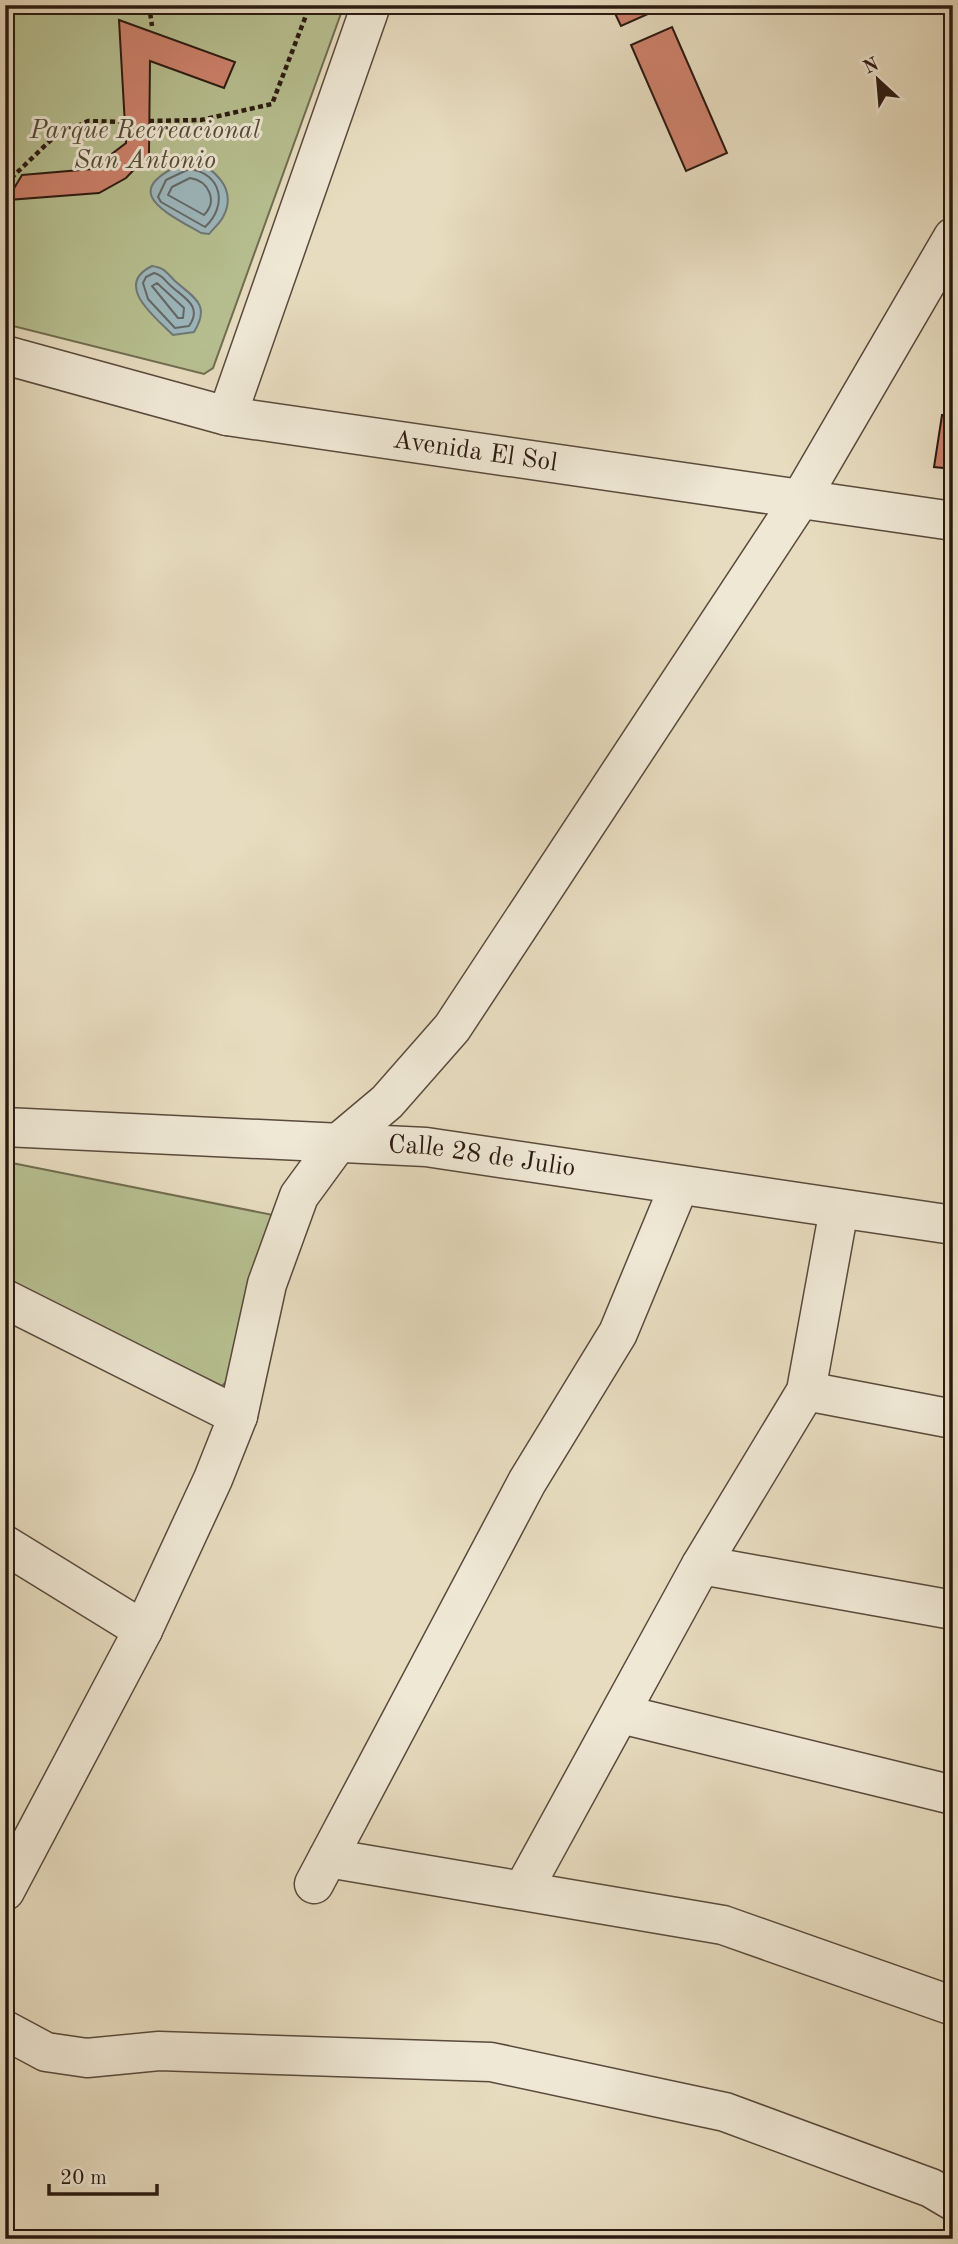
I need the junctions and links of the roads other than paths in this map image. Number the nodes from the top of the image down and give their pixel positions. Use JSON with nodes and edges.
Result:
{"nodes":[{"id":1,"x":371,"y":5,"type":"edge"},
{"id":2,"x":953,"y":237,"type":"edge"},
{"id":3,"x":5,"y":355,"type":"edge"},
{"id":4,"x":228,"y":416,"type":"junction"},
{"id":5,"x":801,"y":498,"type":"junction"},
{"id":6,"x":953,"y":521,"type":"edge"},
{"id":7,"x":5,"y":1127,"type":"edge"},
{"id":8,"x":337,"y":1144,"type":"junction"},
{"id":9,"x":679,"y":1186,"type":"junction"},
{"id":10,"x":839,"y":1209,"type":"junction"},
{"id":11,"x":953,"y":1225,"type":"edge"},
{"id":12,"x":5,"y":1298,"type":"edge"},
{"id":13,"x":806,"y":1391,"type":"junction"},
{"id":14,"x":238,"y":1416,"type":"junction"},
{"id":15,"x":953,"y":1419,"type":"edge"},
{"id":16,"x":8,"y":1554,"type":"edge"},
{"id":17,"x":701,"y":1565,"type":"junction"},
{"id":18,"x":953,"y":1610,"type":"edge"},
{"id":19,"x":143,"y":1630,"type":"junction"},
{"id":20,"x":621,"y":1714,"type":"junction"},
{"id":21,"x":953,"y":1795,"type":"edge"},
{"id":22,"x":5,"y":1891,"type":"edge"},
{"id":23,"x":523,"y":1891,"type":"junction"},
{"id":24,"x":953,"y":2006,"type":"edge"},
{"id":25,"x":5,"y":2030,"type":"edge"},
{"id":26,"x":953,"y":2201,"type":"edge"}],
"edges":[{"from":1,"to":4,"type":"street"},
{"from":2,"to":5,"type":"street"},
{"from":3,"to":4,"type":"street","name":"Avenida El Sol"},
{"from":4,"to":5,"type":"street","name":"Avenida El Sol"},
{"from":5,"to":6,"type":"street","name":"Avenida El Sol"},
{"from":5,"to":8,"type":"street"},
{"from":7,"to":8,"type":"street","name":"Calle 28 de Julio"},
{"from":8,"to":9,"type":"street","name":"Calle 28 de Julio"},
{"from":8,"to":14,"type":"street"},
{"from":9,"to":10,"type":"street","name":"Calle 28 de Julio"},
{"from":9,"to":23,"type":"street"},
{"from":10,"to":11,"type":"street","name":"Calle 28 de Julio"},
{"from":10,"to":13,"type":"street"},
{"from":12,"to":14,"type":"street"},
{"from":13,"to":15,"type":"street"},
{"from":13,"to":17,"type":"street"},
{"from":14,"to":19,"type":"street"},
{"from":16,"to":19,"type":"street"},
{"from":17,"to":18,"type":"street"},
{"from":17,"to":20,"type":"street"},
{"from":19,"to":22,"type":"street"},
{"from":20,"to":21,"type":"street"},
{"from":20,"to":23,"type":"street"},
{"from":23,"to":24,"type":"street"},
{"from":25,"to":26,"type":"street"}]}
